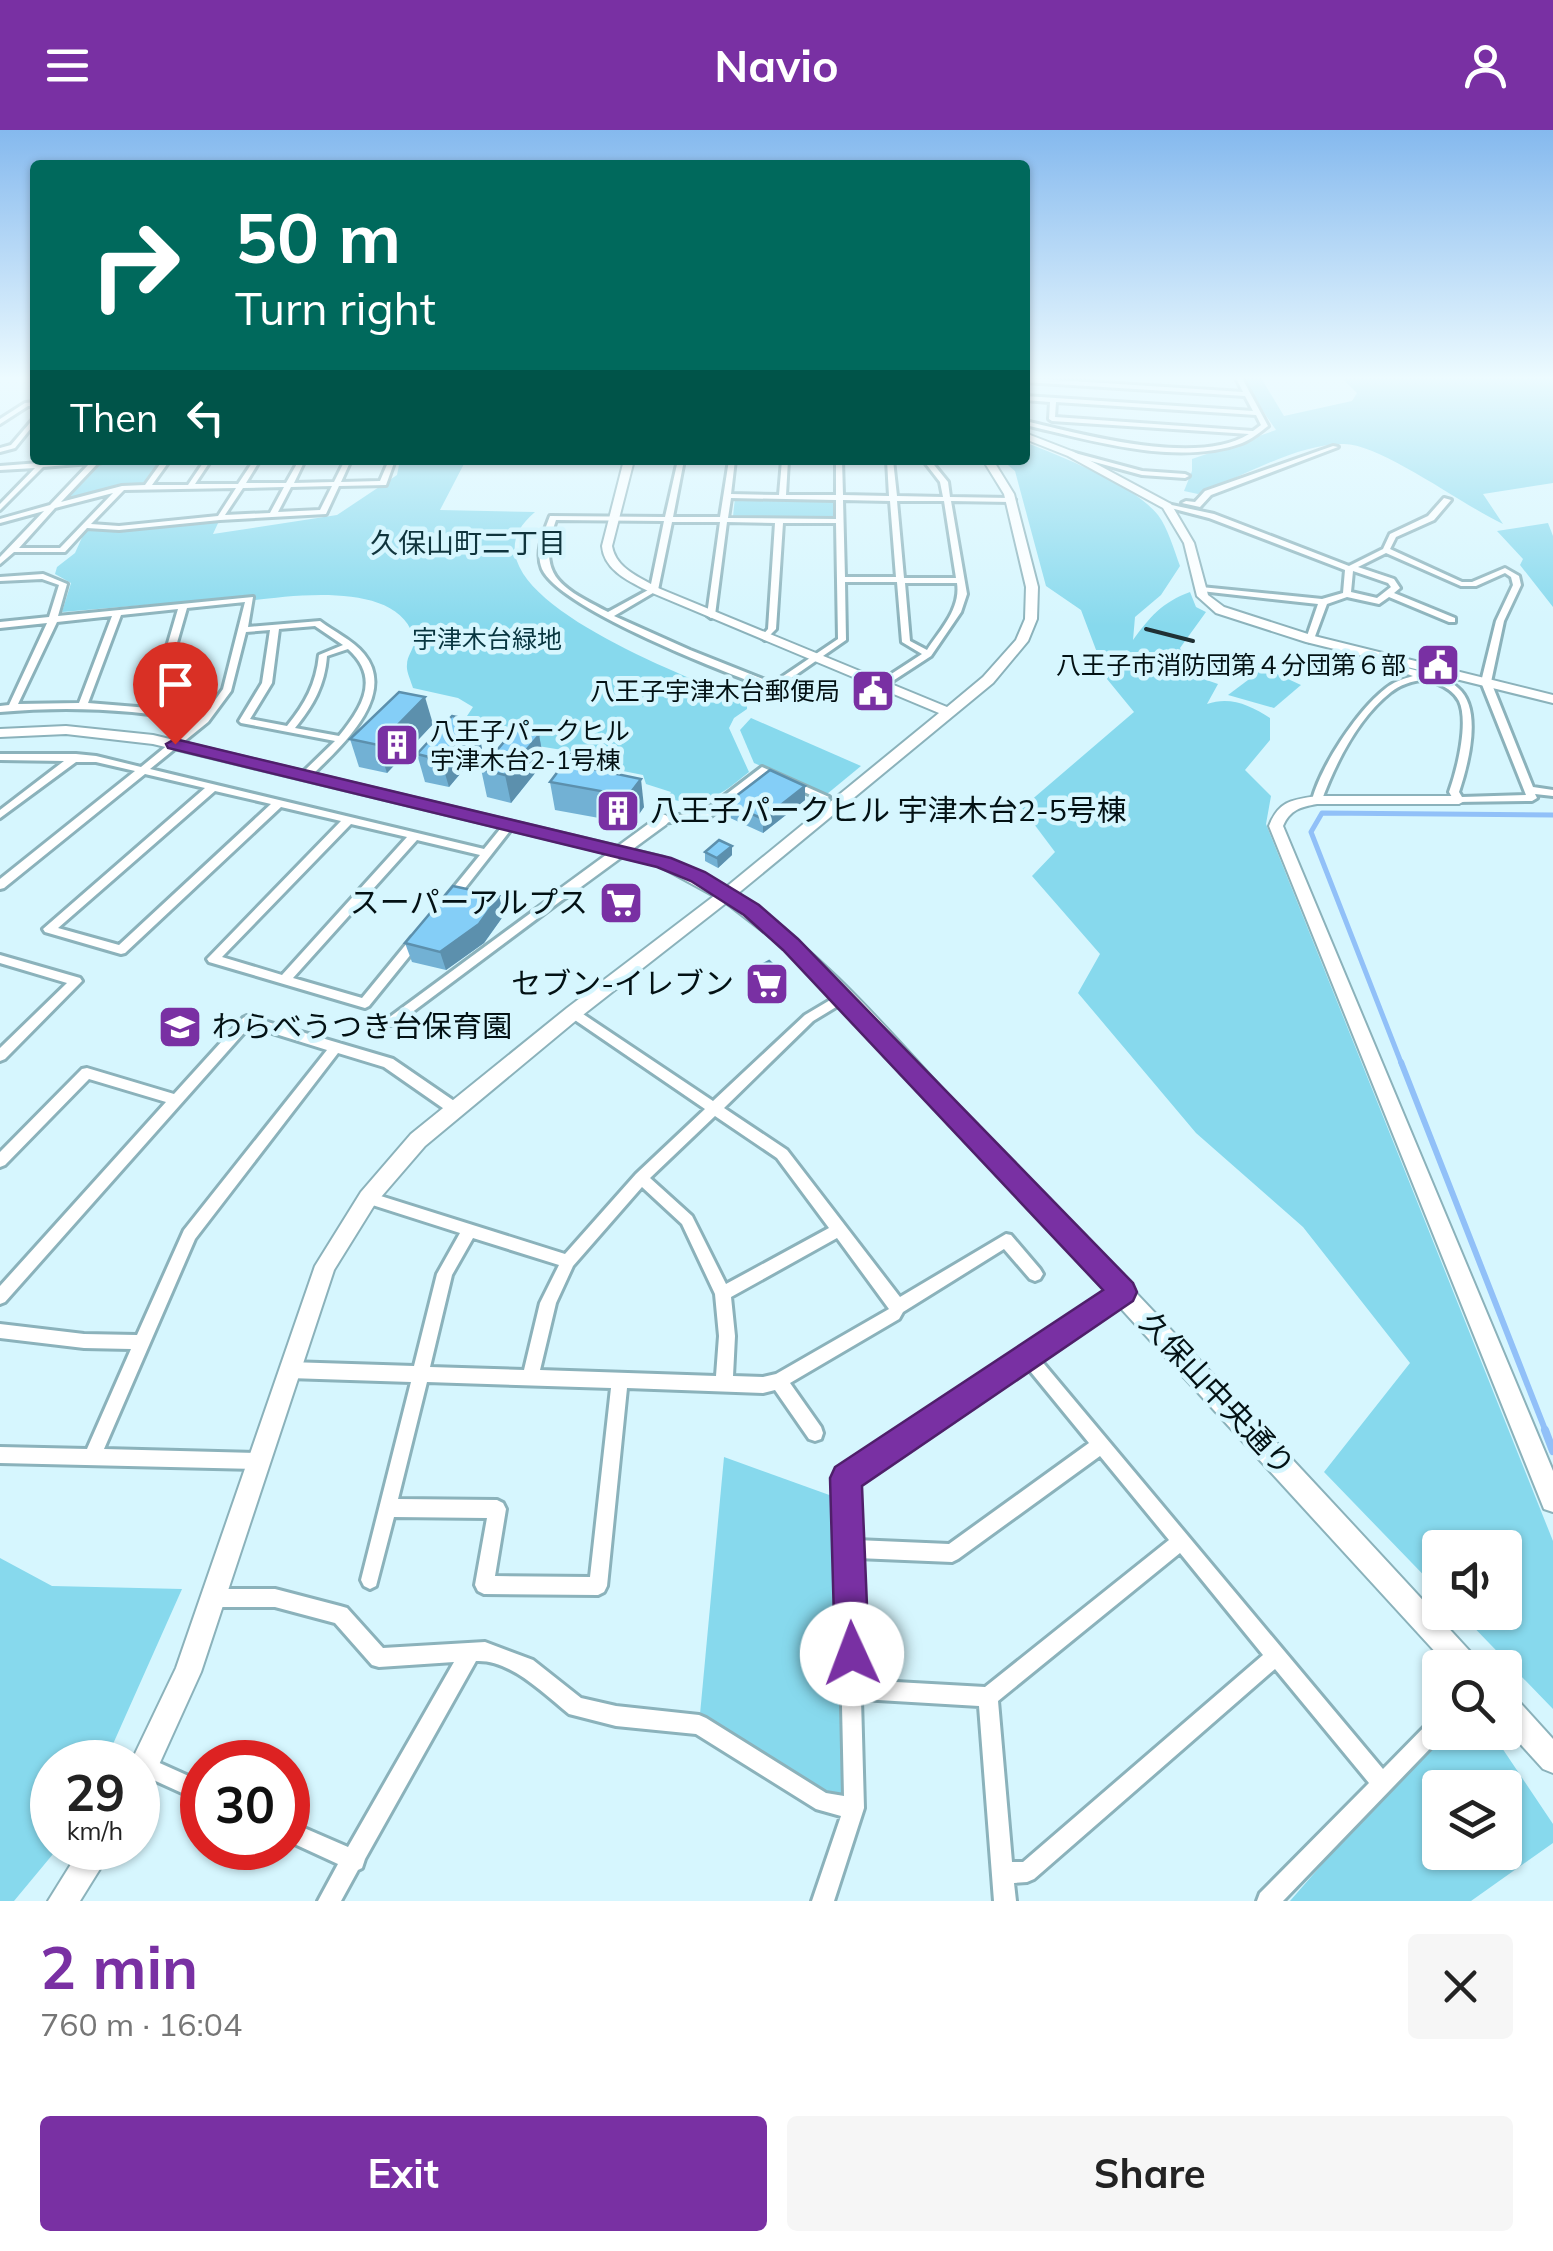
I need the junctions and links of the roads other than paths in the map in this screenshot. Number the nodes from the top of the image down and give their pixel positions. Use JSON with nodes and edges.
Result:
{"nodes":[{"id":1,"x":1083,"y":461,"type":"edge"},
{"id":2,"x":1096,"y":461,"type":"edge"},
{"id":3,"x":1298,"y":461,"type":"edge"},
{"id":4,"x":32,"y":465,"type":"edge"},
{"id":5,"x":41,"y":465,"type":"edge"},
{"id":6,"x":92,"y":465,"type":"edge"},
{"id":7,"x":163,"y":465,"type":"edge"},
{"id":8,"x":205,"y":465,"type":"edge"},
{"id":9,"x":254,"y":465,"type":"edge"},
{"id":10,"x":299,"y":465,"type":"edge"},
{"id":11,"x":345,"y":465,"type":"edge"},
{"id":12,"x":390,"y":465,"type":"edge"},
{"id":13,"x":629,"y":465,"type":"edge"},
{"id":14,"x":680,"y":465,"type":"edge"},
{"id":15,"x":731,"y":465,"type":"edge"},
{"id":16,"x":785,"y":465,"type":"edge"},
{"id":17,"x":840,"y":465,"type":"edge"},
{"id":18,"x":891,"y":465,"type":"edge"},
{"id":19,"x":930,"y":465,"type":"edge"},
{"id":20,"x":992,"y":465,"type":"edge"},
{"id":21,"x":0,"y":468,"type":"edge"},
{"id":22,"x":1185,"y":476,"type":"dead end"},
{"id":23,"x":336,"y":483,"type":"junction"},
{"id":24,"x":241,"y":484,"type":"junction"},
{"id":25,"x":289,"y":484,"type":"junction"},
{"id":26,"x":191,"y":485,"type":"junction"},
{"id":27,"x":148,"y":486,"type":"junction"},
{"id":28,"x":122,"y":488,"type":"junction"},
{"id":29,"x":727,"y":496,"type":"junction"},
{"id":30,"x":782,"y":497,"type":"junction"},
{"id":31,"x":840,"y":498,"type":"junction"},
{"id":32,"x":894,"y":498,"type":"junction"},
{"id":33,"x":949,"y":499,"type":"junction"},
{"id":34,"x":1010,"y":500,"type":"junction"},
{"id":35,"x":1447,"y":500,"type":"dead end"},
{"id":36,"x":1163,"y":503,"type":"junction"},
{"id":37,"x":56,"y":505,"type":"junction"},
{"id":38,"x":0,"y":508,"type":"edge"},
{"id":39,"x":273,"y":515,"type":"junction"},
{"id":40,"x":220,"y":518,"type":"junction"},
{"id":41,"x":613,"y":518,"type":"junction"},
{"id":42,"x":668,"y":519,"type":"junction"},
{"id":43,"x":724,"y":520,"type":"junction"},
{"id":44,"x":0,"y":521,"type":"edge"},
{"id":45,"x":779,"y":521,"type":"junction"},
{"id":46,"x":840,"y":522,"type":"junction"},
{"id":47,"x":85,"y":526,"type":"junction"},
{"id":48,"x":12,"y":550,"type":"junction"},
{"id":49,"x":1386,"y":550,"type":"junction"},
{"id":50,"x":0,"y":562,"type":"edge"},
{"id":51,"x":1350,"y":568,"type":"junction"},
{"id":52,"x":0,"y":579,"type":"edge"},
{"id":53,"x":841,"y":579,"type":"junction"},
{"id":54,"x":900,"y":580,"type":"junction"},
{"id":55,"x":961,"y":581,"type":"junction"},
{"id":56,"x":1201,"y":589,"type":"junction"},
{"id":57,"x":654,"y":590,"type":"junction"},
{"id":58,"x":1347,"y":594,"type":"junction"},
{"id":59,"x":1388,"y":594,"type":"junction"},
{"id":60,"x":1323,"y":602,"type":"junction"},
{"id":61,"x":183,"y":606,"type":"junction"},
{"id":62,"x":118,"y":613,"type":"junction"},
{"id":63,"x":711,"y":615,"type":"junction"},
{"id":64,"x":609,"y":616,"type":"junction"},
{"id":65,"x":52,"y":620,"type":"junction"},
{"id":66,"x":1452,"y":620,"type":"dead end"},
{"id":67,"x":0,"y":625,"type":"edge"},
{"id":68,"x":274,"y":627,"type":"junction"},
{"id":69,"x":242,"y":630,"type":"junction"},
{"id":70,"x":765,"y":637,"type":"junction"},
{"id":71,"x":1310,"y":639,"type":"junction"},
{"id":72,"x":348,"y":646,"type":"junction"},
{"id":73,"x":928,"y":654,"type":"junction"},
{"id":74,"x":1372,"y":654,"type":"junction"},
{"id":75,"x":818,"y":658,"type":"junction"},
{"id":76,"x":1423,"y":676,"type":"junction"},
{"id":77,"x":1486,"y":682,"type":"junction"},
{"id":78,"x":882,"y":684,"type":"junction"},
{"id":79,"x":1553,"y":699,"type":"edge"},
{"id":80,"x":83,"y":704,"type":"junction"},
{"id":81,"x":6,"y":708,"type":"edge"},
{"id":82,"x":153,"y":710,"type":"junction"},
{"id":83,"x":948,"y":712,"type":"junction"},
{"id":84,"x":204,"y":720,"type":"junction"},
{"id":85,"x":290,"y":728,"type":"junction"},
{"id":86,"x":0,"y":732,"type":"edge"},
{"id":87,"x":342,"y":738,"type":"junction"},
{"id":88,"x":175,"y":744,"type":"junction"},
{"id":89,"x":0,"y":757,"type":"edge"},
{"id":90,"x":76,"y":757,"type":"junction"},
{"id":91,"x":144,"y":769,"type":"junction"},
{"id":92,"x":305,"y":776,"type":"junction"},
{"id":93,"x":214,"y":786,"type":"junction"},
{"id":94,"x":1542,"y":791,"type":"edge"},
{"id":95,"x":824,"y":797,"type":"dead end"},
{"id":96,"x":1317,"y":800,"type":"junction"},
{"id":97,"x":1459,"y":800,"type":"junction"},
{"id":98,"x":280,"y":802,"type":"junction"},
{"id":99,"x":0,"y":815,"type":"edge"},
{"id":100,"x":349,"y":819,"type":"junction"},
{"id":101,"x":508,"y":825,"type":"junction"},
{"id":102,"x":415,"y":835,"type":"junction"},
{"id":103,"x":487,"y":853,"type":"junction"},
{"id":104,"x":0,"y":886,"type":"edge"},
{"id":105,"x":725,"y":892,"type":"junction"},
{"id":106,"x":438,"y":913,"type":"edge"},
{"id":107,"x":426,"y":928,"type":"edge"},
{"id":108,"x":2,"y":962,"type":"edge"},
{"id":109,"x":284,"y":980,"type":"junction"},
{"id":110,"x":842,"y":998,"type":"junction"},
{"id":111,"x":573,"y":1013,"type":"junction"},
{"id":112,"x":391,"y":1022,"type":"dead end"},
{"id":113,"x":336,"y":1047,"type":"junction"},
{"id":114,"x":0,"y":1056,"type":"edge"},
{"id":115,"x":176,"y":1100,"type":"junction"},
{"id":116,"x":716,"y":1107,"type":"junction"},
{"id":117,"x":455,"y":1109,"type":"junction"},
{"id":118,"x":0,"y":1160,"type":"edge"},
{"id":119,"x":640,"y":1178,"type":"junction"},
{"id":120,"x":368,"y":1198,"type":"junction"},
{"id":121,"x":470,"y":1230,"type":"junction"},
{"id":122,"x":838,"y":1230,"type":"junction"},
{"id":123,"x":568,"y":1261,"type":"junction"},
{"id":124,"x":1035,"y":1274,"type":"dead end"},
{"id":125,"x":1123,"y":1292,"type":"junction"},
{"id":126,"x":723,"y":1294,"type":"junction"},
{"id":127,"x":0,"y":1297,"type":"edge"},
{"id":128,"x":898,"y":1306,"type":"junction"},
{"id":129,"x":0,"y":1330,"type":"edge"},
{"id":130,"x":140,"y":1342,"type":"junction"},
{"id":131,"x":1028,"y":1357,"type":"junction"},
{"id":132,"x":289,"y":1370,"type":"junction"},
{"id":133,"x":420,"y":1374,"type":"junction"},
{"id":134,"x":530,"y":1377,"type":"junction"},
{"id":135,"x":620,"y":1381,"type":"junction"},
{"id":136,"x":779,"y":1381,"type":"junction"},
{"id":137,"x":724,"y":1384,"type":"junction"},
{"id":138,"x":815,"y":1433,"type":"dead end"},
{"id":139,"x":1102,"y":1445,"type":"junction"},
{"id":140,"x":0,"y":1455,"type":"edge"},
{"id":141,"x":92,"y":1456,"type":"junction"},
{"id":142,"x":259,"y":1461,"type":"junction"},
{"id":143,"x":1553,"y":1500,"type":"edge"},
{"id":144,"x":388,"y":1508,"type":"junction"},
{"id":145,"x":1181,"y":1541,"type":"junction"},
{"id":146,"x":848,"y":1548,"type":"junction"},
{"id":147,"x":370,"y":1580,"type":"dead end"},
{"id":148,"x":213,"y":1598,"type":"junction"},
{"id":149,"x":1451,"y":1650,"type":"edge"},
{"id":150,"x":470,"y":1653,"type":"junction"},
{"id":151,"x":1276,"y":1656,"type":"junction"},
{"id":152,"x":853,"y":1689,"type":"junction"},
{"id":153,"x":988,"y":1698,"type":"junction"},
{"id":154,"x":1522,"y":1726,"type":"edge"},
{"id":155,"x":156,"y":1740,"type":"edge"},
{"id":156,"x":1422,"y":1742,"type":"edge"},
{"id":157,"x":1549,"y":1754,"type":"edge"},
{"id":158,"x":1382,"y":1783,"type":"junction"},
{"id":159,"x":854,"y":1808,"type":"junction"},
{"id":160,"x":310,"y":1841,"type":"edge"},
{"id":161,"x":354,"y":1861,"type":"junction"},
{"id":162,"x":83,"y":1870,"type":"edge"},
{"id":163,"x":1004,"y":1873,"type":"junction"},
{"id":164,"x":63,"y":1901,"type":"edge"},
{"id":165,"x":329,"y":1901,"type":"edge"},
{"id":166,"x":823,"y":1901,"type":"edge"},
{"id":167,"x":1006,"y":1901,"type":"edge"},
{"id":168,"x":1268,"y":1901,"type":"edge"}],
"edges":[{"from":1,"to":36,"type":"street"},
{"from":2,"to":22,"type":"street"},
{"from":3,"to":36,"type":"street"},
{"from":4,"to":21,"type":"street"},
{"from":5,"to":38,"type":"street"},
{"from":6,"to":37,"type":"street"},
{"from":7,"to":27,"type":"street"},
{"from":8,"to":26,"type":"street"},
{"from":9,"to":24,"type":"street"},
{"from":10,"to":25,"type":"street"},
{"from":11,"to":23,"type":"street"},
{"from":12,"to":23,"type":"street"},
{"from":13,"to":41,"type":"street"},
{"from":14,"to":42,"type":"street"},
{"from":15,"to":29,"type":"street"},
{"from":16,"to":30,"type":"street"},
{"from":17,"to":31,"type":"street"},
{"from":18,"to":32,"type":"street"},
{"from":19,"to":33,"type":"street"},
{"from":20,"to":34,"type":"street"},
{"from":23,"to":25,"type":"street"},
{"from":23,"to":39,"type":"street"},
{"from":24,"to":25,"type":"street"},
{"from":24,"to":26,"type":"street"},
{"from":24,"to":40,"type":"street"},
{"from":25,"to":39,"type":"street"},
{"from":26,"to":27,"type":"street"},
{"from":27,"to":28,"type":"street"},
{"from":28,"to":37,"type":"street"},
{"from":28,"to":47,"type":"street"},
{"from":29,"to":30,"type":"street"},
{"from":29,"to":43,"type":"street"},
{"from":30,"to":31,"type":"street"},
{"from":31,"to":32,"type":"street"},
{"from":31,"to":46,"type":"street"},
{"from":32,"to":33,"type":"street"},
{"from":32,"to":54,"type":"street"},
{"from":33,"to":34,"type":"street"},
{"from":33,"to":55,"type":"street"},
{"from":34,"to":83,"type":"street"},
{"from":35,"to":49,"type":"street"},
{"from":36,"to":51,"type":"street"},
{"from":36,"to":56,"type":"street"},
{"from":37,"to":44,"type":"street"},
{"from":37,"to":48,"type":"street"},
{"from":39,"to":40,"type":"street"},
{"from":40,"to":47,"type":"street"},
{"from":41,"to":42,"type":"street"},
{"from":41,"to":57,"type":"street"},
{"from":41,"to":64,"type":"street"},
{"from":42,"to":43,"type":"street"},
{"from":42,"to":57,"type":"street"},
{"from":43,"to":45,"type":"street"},
{"from":43,"to":63,"type":"street"},
{"from":45,"to":46,"type":"street"},
{"from":45,"to":70,"type":"street"},
{"from":46,"to":53,"type":"street"},
{"from":47,"to":48,"type":"street"},
{"from":48,"to":50,"type":"street"},
{"from":49,"to":51,"type":"street"},
{"from":49,"to":77,"type":"street"},
{"from":51,"to":58,"type":"street"},
{"from":51,"to":59,"type":"street"},
{"from":52,"to":65,"type":"street"},
{"from":53,"to":54,"type":"street"},
{"from":53,"to":75,"type":"street"},
{"from":54,"to":55,"type":"street"},
{"from":54,"to":73,"type":"street"},
{"from":55,"to":73,"type":"street"},
{"from":56,"to":60,"type":"street"},
{"from":56,"to":71,"type":"street"},
{"from":57,"to":63,"type":"street"},
{"from":57,"to":64,"type":"street"},
{"from":58,"to":59,"type":"street"},
{"from":58,"to":60,"type":"street"},
{"from":59,"to":66,"type":"street"},
{"from":60,"to":71,"type":"street"},
{"from":61,"to":62,"type":"street"},
{"from":61,"to":69,"type":"street"},
{"from":61,"to":82,"type":"street"},
{"from":62,"to":65,"type":"street"},
{"from":62,"to":80,"type":"street"},
{"from":63,"to":70,"type":"street"},
{"from":64,"to":75,"type":"street"},
{"from":65,"to":67,"type":"street"},
{"from":65,"to":81,"type":"street"},
{"from":68,"to":69,"type":"street"},
{"from":68,"to":72,"type":"street"},
{"from":68,"to":85,"type":"street"},
{"from":69,"to":84,"type":"street"},
{"from":70,"to":75,"type":"street"},
{"from":71,"to":74,"type":"street"},
{"from":72,"to":85,"type":"street"},
{"from":72,"to":87,"type":"street"},
{"from":73,"to":78,"type":"street"},
{"from":74,"to":76,"type":"street"},
{"from":74,"to":77,"type":"street"},
{"from":75,"to":78,"type":"street"},
{"from":76,"to":96,"type":"street"},
{"from":76,"to":97,"type":"street"},
{"from":77,"to":79,"type":"street"},
{"from":77,"to":94,"type":"street"},
{"from":78,"to":83,"type":"street"},
{"from":80,"to":81,"type":"street"},
{"from":80,"to":82,"type":"street"},
{"from":82,"to":84,"type":"street"},
{"from":83,"to":105,"type":"street"},
{"from":84,"to":88,"type":"street"},
{"from":85,"to":87,"type":"street"},
{"from":86,"to":88,"type":"street","name":"久保山中央通り"},
{"from":87,"to":92,"type":"street"},
{"from":88,"to":91,"type":"street"},
{"from":88,"to":92,"type":"street","name":"久保山中央通り"},
{"from":89,"to":90,"type":"street"},
{"from":90,"to":91,"type":"street"},
{"from":90,"to":99,"type":"street"},
{"from":91,"to":93,"type":"street"},
{"from":91,"to":104,"type":"street"},
{"from":92,"to":101,"type":"street","name":"久保山中央通り"},
{"from":93,"to":98,"type":"street"},
{"from":93,"to":98,"type":"street"},
{"from":94,"to":97,"type":"street"},
{"from":95,"to":112,"type":"street","bridge":true},
{"from":96,"to":97,"type":"street"},
{"from":96,"to":143,"type":"street"},
{"from":98,"to":100,"type":"street"},
{"from":100,"to":102,"type":"street"},
{"from":100,"to":109,"type":"street"},
{"from":101,"to":103,"type":"street"},
{"from":101,"to":105,"type":"street","name":"久保山中央通り"},
{"from":102,"to":103,"type":"street"},
{"from":102,"to":109,"type":"street"},
{"from":103,"to":106,"type":"street"},
{"from":105,"to":110,"type":"street","name":"久保山中央通り"},
{"from":105,"to":111,"type":"street"},
{"from":107,"to":109,"type":"street"},
{"from":108,"to":114,"type":"street"},
{"from":110,"to":116,"type":"street"},
{"from":110,"to":125,"type":"street","name":"久保山中央通り"},
{"from":111,"to":116,"type":"street"},
{"from":111,"to":117,"type":"street"},
{"from":113,"to":115,"type":"street"},
{"from":113,"to":117,"type":"street"},
{"from":113,"to":130,"type":"street"},
{"from":115,"to":118,"type":"street"},
{"from":115,"to":127,"type":"street"},
{"from":116,"to":119,"type":"street"},
{"from":116,"to":122,"type":"street"},
{"from":117,"to":120,"type":"street"},
{"from":119,"to":123,"type":"street"},
{"from":119,"to":126,"type":"street"},
{"from":120,"to":121,"type":"street"},
{"from":120,"to":132,"type":"street"},
{"from":121,"to":123,"type":"street"},
{"from":121,"to":133,"type":"street"},
{"from":122,"to":126,"type":"street"},
{"from":122,"to":128,"type":"street"},
{"from":123,"to":134,"type":"street"},
{"from":124,"to":128,"type":"street"},
{"from":125,"to":131,"type":"street"},
{"from":125,"to":149,"type":"street","name":"久保山中央通り"},
{"from":126,"to":137,"type":"street"},
{"from":128,"to":136,"type":"street"},
{"from":129,"to":130,"type":"street"},
{"from":130,"to":141,"type":"street"},
{"from":131,"to":139,"type":"street"},
{"from":131,"to":146,"type":"street"},
{"from":132,"to":133,"type":"street"},
{"from":132,"to":142,"type":"street"},
{"from":133,"to":134,"type":"street"},
{"from":133,"to":144,"type":"street"},
{"from":134,"to":135,"type":"street"},
{"from":135,"to":137,"type":"street"},
{"from":135,"to":144,"type":"street"},
{"from":136,"to":137,"type":"street"},
{"from":136,"to":138,"type":"street"},
{"from":139,"to":145,"type":"street"},
{"from":139,"to":146,"type":"street"},
{"from":140,"to":141,"type":"street"},
{"from":141,"to":142,"type":"street"},
{"from":142,"to":148,"type":"street"},
{"from":144,"to":147,"type":"street"},
{"from":145,"to":151,"type":"street"},
{"from":145,"to":153,"type":"street"},
{"from":146,"to":152,"type":"street"},
{"from":148,"to":150,"type":"street"},
{"from":148,"to":155,"type":"street"},
{"from":150,"to":159,"type":"street"},
{"from":150,"to":161,"type":"street"},
{"from":151,"to":158,"type":"street"},
{"from":151,"to":163,"type":"street"},
{"from":152,"to":153,"type":"street"},
{"from":152,"to":159,"type":"street"},
{"from":153,"to":163,"type":"street"},
{"from":154,"to":157,"type":"street"},
{"from":156,"to":158,"type":"street"},
{"from":158,"to":168,"type":"street"},
{"from":159,"to":166,"type":"street"},
{"from":160,"to":161,"type":"street"},
{"from":161,"to":165,"type":"street"},
{"from":162,"to":164,"type":"street"},
{"from":163,"to":167,"type":"street"}]}
